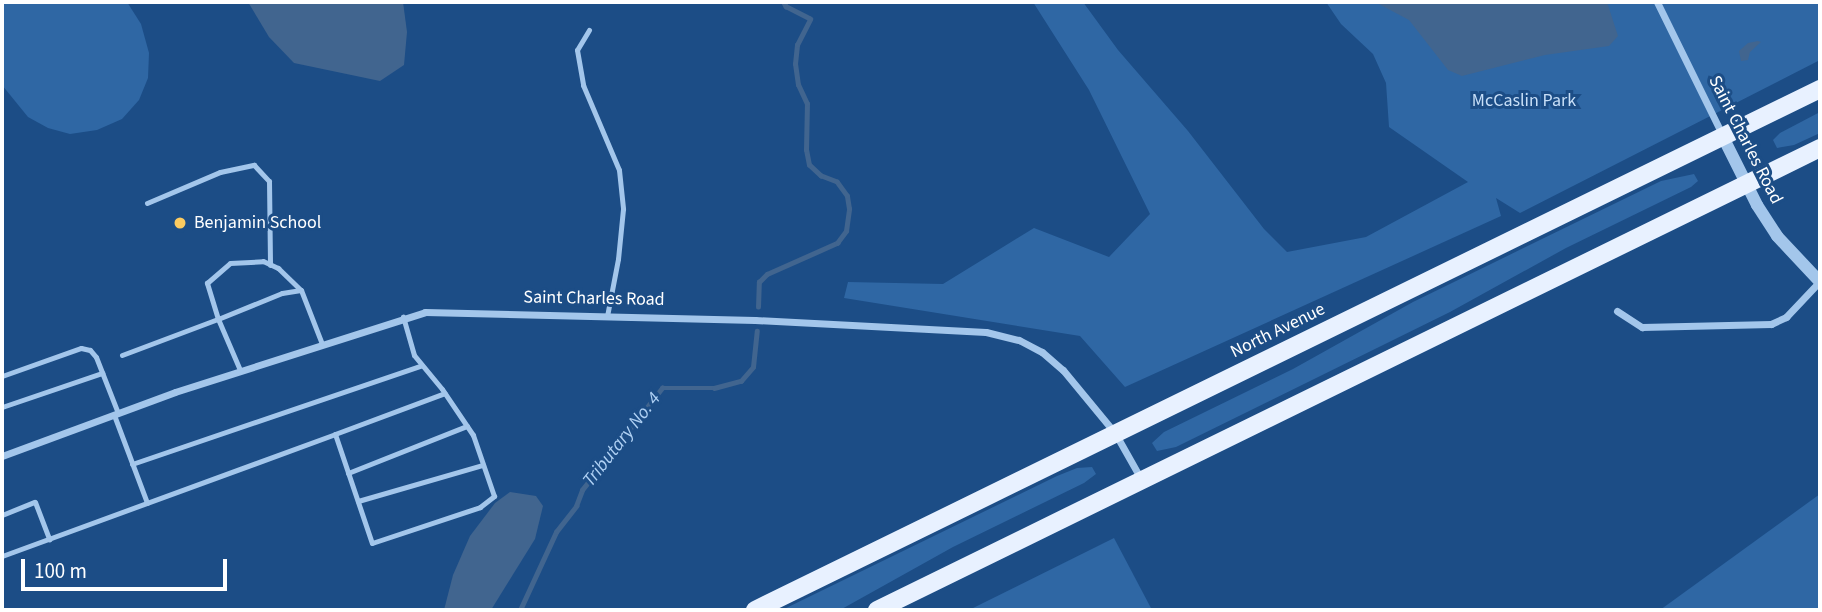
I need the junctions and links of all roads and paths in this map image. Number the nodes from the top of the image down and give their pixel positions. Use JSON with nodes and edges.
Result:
{"nodes":[{"id":1,"x":1657,"y":2,"type":"edge"},
{"id":2,"x":589,"y":30,"type":"dead end"},
{"id":3,"x":1820,"y":89,"type":"edge"},
{"id":4,"x":1723,"y":137,"type":"junction"},
{"id":5,"x":1820,"y":148,"type":"edge"},
{"id":6,"x":1746,"y":183,"type":"junction"},
{"id":7,"x":147,"y":203,"type":"dead end"},
{"id":8,"x":270,"y":265,"type":"junction"},
{"id":9,"x":1820,"y":281,"type":"edge"},
{"id":10,"x":301,"y":290,"type":"junction"},
{"id":11,"x":1617,"y":311,"type":"dead end"},
{"id":12,"x":607,"y":316,"type":"junction"},
{"id":13,"x":403,"y":317,"type":"junction"},
{"id":14,"x":218,"y":319,"type":"junction"},
{"id":15,"x":322,"y":344,"type":"junction"},
{"id":16,"x":122,"y":355,"type":"dead end"},
{"id":17,"x":422,"y":365,"type":"junction"},
{"id":18,"x":240,"y":370,"type":"junction"},
{"id":19,"x":102,"y":373,"type":"junction"},
{"id":20,"x":2,"y":376,"type":"edge"},
{"id":21,"x":445,"y":393,"type":"junction"},
{"id":22,"x":2,"y":407,"type":"edge"},
{"id":23,"x":116,"y":414,"type":"junction"},
{"id":24,"x":467,"y":426,"type":"junction"},
{"id":25,"x":1115,"y":433,"type":"junction"},
{"id":26,"x":335,"y":434,"type":"junction"},
{"id":27,"x":2,"y":456,"type":"edge"},
{"id":28,"x":132,"y":464,"type":"junction"},
{"id":29,"x":483,"y":465,"type":"junction"},
{"id":30,"x":348,"y":472,"type":"junction"},
{"id":31,"x":1141,"y":479,"type":"junction"},
{"id":32,"x":358,"y":501,"type":"junction"},
{"id":33,"x":147,"y":503,"type":"junction"},
{"id":34,"x":2,"y":515,"type":"edge"},
{"id":35,"x":49,"y":539,"type":"junction"},
{"id":36,"x":2,"y":556,"type":"edge"},
{"id":37,"x":755,"y":610,"type":"edge"},
{"id":38,"x":877,"y":610,"type":"edge"}],
"edges":[{"from":1,"to":4,"type":"street","name":"Saint Charles Road"},
{"from":2,"to":12,"type":"lane"},
{"from":3,"to":4,"type":"main road","name":"North Avenue"},
{"from":4,"to":6,"type":"street","name":"Saint Charles Road"},
{"from":4,"to":25,"type":"main road","name":"North Avenue"},
{"from":5,"to":6,"type":"main road"},
{"from":6,"to":9,"type":"street","name":"Saint Charles Road"},
{"from":6,"to":31,"type":"main road"},
{"from":7,"to":8,"type":"lane"},
{"from":8,"to":10,"type":"lane"},
{"from":8,"to":14,"type":"lane"},
{"from":9,"to":11,"type":"street"},
{"from":10,"to":14,"type":"lane"},
{"from":10,"to":15,"type":"lane"},
{"from":12,"to":13,"type":"street","name":"Saint Charles Road"},
{"from":12,"to":25,"type":"street","name":"Saint Charles Road"},
{"from":13,"to":15,"type":"street","name":"Saint Charles Road"},
{"from":13,"to":17,"type":"lane"},
{"from":14,"to":16,"type":"lane"},
{"from":14,"to":18,"type":"lane"},
{"from":15,"to":18,"type":"street","name":"Saint Charles Road"},
{"from":17,"to":21,"type":"lane"},
{"from":17,"to":28,"type":"lane"},
{"from":18,"to":23,"type":"street","name":"Saint Charles Road"},
{"from":19,"to":20,"type":"lane"},
{"from":19,"to":22,"type":"lane"},
{"from":19,"to":23,"type":"lane"},
{"from":21,"to":24,"type":"lane"},
{"from":21,"to":26,"type":"lane"},
{"from":23,"to":27,"type":"street","name":"Saint Charles Road"},
{"from":23,"to":28,"type":"lane"},
{"from":24,"to":29,"type":"lane"},
{"from":24,"to":30,"type":"lane"},
{"from":25,"to":31,"type":"street","name":"Saint Charles Road"},
{"from":25,"to":37,"type":"main road","name":"North Avenue"},
{"from":26,"to":30,"type":"lane"},
{"from":26,"to":33,"type":"lane"},
{"from":28,"to":33,"type":"lane"},
{"from":29,"to":32,"type":"lane"},
{"from":29,"to":32,"type":"lane"},
{"from":30,"to":32,"type":"lane"},
{"from":31,"to":38,"type":"main road"},
{"from":33,"to":35,"type":"lane"},
{"from":34,"to":35,"type":"lane"},
{"from":35,"to":36,"type":"lane"}]}
